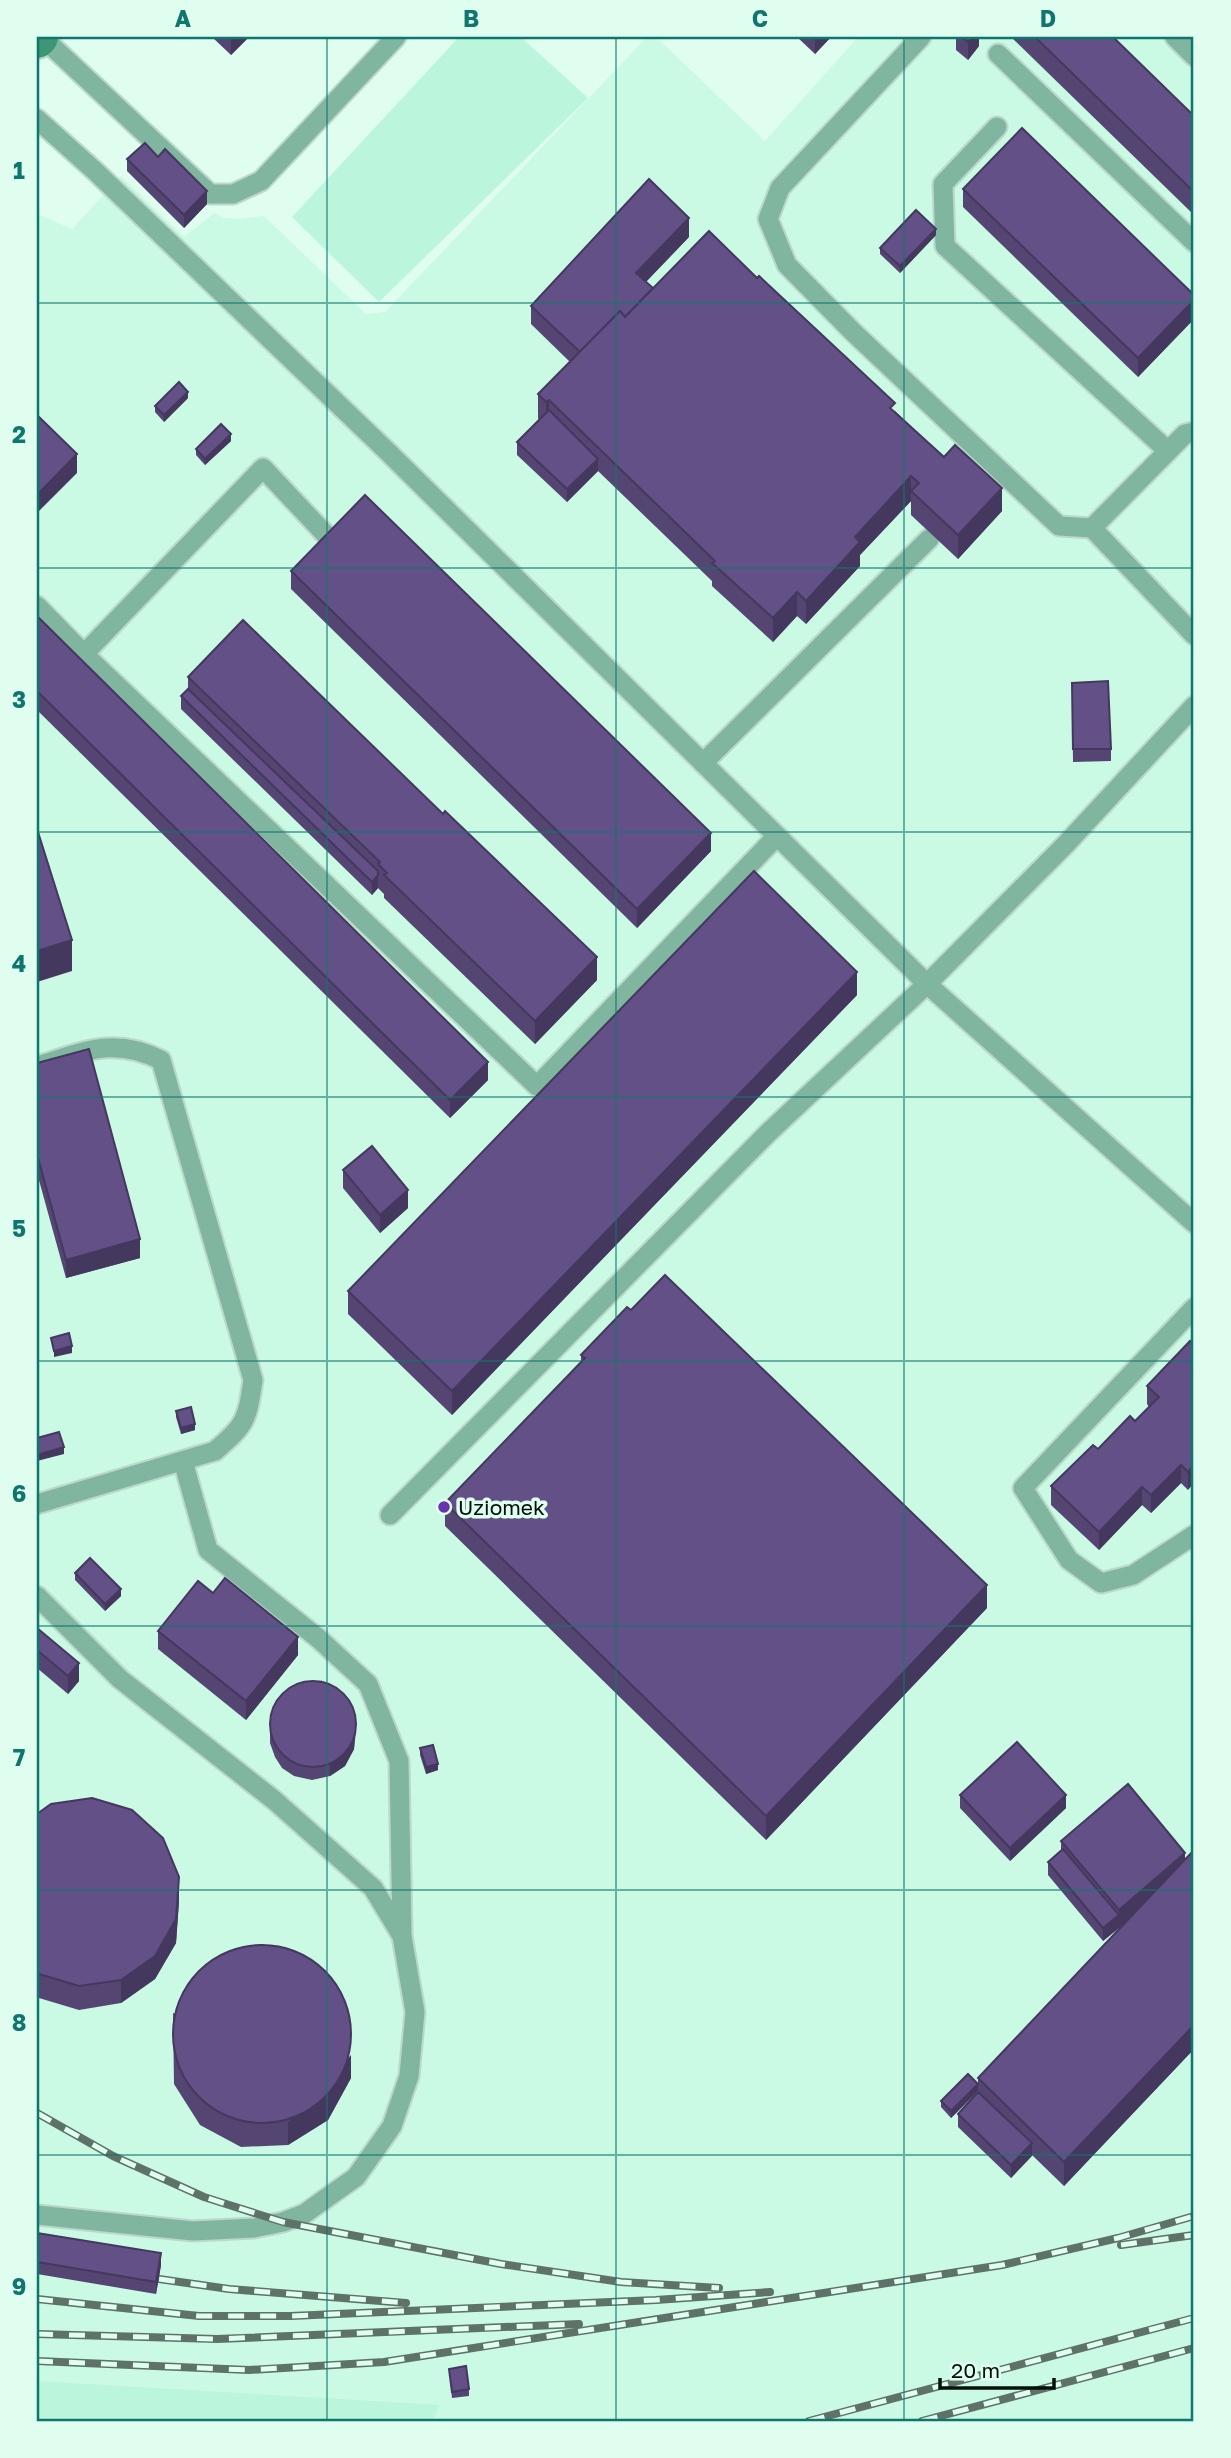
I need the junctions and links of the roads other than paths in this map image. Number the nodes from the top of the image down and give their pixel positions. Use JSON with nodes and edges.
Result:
{"nodes":[{"id":1,"x":396,"y":37,"type":"edge"},
{"id":2,"x":921,"y":37,"type":"edge"},
{"id":3,"x":1175,"y":37,"type":"edge"},
{"id":4,"x":39,"y":38,"type":"edge"},
{"id":5,"x":998,"y":54,"type":"dead end"},
{"id":6,"x":1194,"y":56,"type":"edge"},
{"id":7,"x":37,"y":119,"type":"edge"},
{"id":8,"x":997,"y":127,"type":"dead end"},
{"id":9,"x":1194,"y":242,"type":"edge"},
{"id":10,"x":1194,"y":432,"type":"edge"},
{"id":11,"x":1168,"y":452,"type":"junction"},
{"id":12,"x":1092,"y":528,"type":"junction"},
{"id":13,"x":326,"y":535,"type":"edge"},
{"id":14,"x":929,"y":539,"type":"edge"},
{"id":15,"x":37,"y":606,"type":"edge"},
{"id":16,"x":1194,"y":635,"type":"edge"},
{"id":17,"x":84,"y":654,"type":"junction"},
{"id":18,"x":1194,"y":706,"type":"edge"},
{"id":19,"x":703,"y":763,"type":"junction"},
{"id":20,"x":778,"y":836,"type":"junction"},
{"id":21,"x":927,"y":984,"type":"junction"},
{"id":22,"x":37,"y":1066,"type":"edge"},
{"id":23,"x":1194,"y":1223,"type":"edge"},
{"id":24,"x":1194,"y":1308,"type":"edge"},
{"id":25,"x":183,"y":1461,"type":"junction"},
{"id":26,"x":37,"y":1504,"type":"edge"},
{"id":27,"x":390,"y":1515,"type":"dead end"},
{"id":28,"x":1194,"y":1535,"type":"edge"},
{"id":29,"x":37,"y":1596,"type":"edge"},
{"id":30,"x":402,"y":1937,"type":"junction"},
{"id":31,"x":37,"y":2215,"type":"edge"}],
"edges":[{"from":1,"to":4,"type":"lane"},
{"from":2,"to":12,"type":"lane"},
{"from":3,"to":6,"type":"lane"},
{"from":5,"to":9,"type":"lane"},
{"from":7,"to":19,"type":"lane"},
{"from":8,"to":11,"type":"lane"},
{"from":10,"to":11,"type":"lane"},
{"from":11,"to":12,"type":"lane"},
{"from":12,"to":16,"type":"lane"},
{"from":13,"to":17,"type":"lane"},
{"from":14,"to":19,"type":"lane"},
{"from":15,"to":17,"type":"lane"},
{"from":17,"to":20,"type":"lane"},
{"from":18,"to":21,"type":"lane"},
{"from":19,"to":20,"type":"lane"},
{"from":20,"to":21,"type":"lane"},
{"from":21,"to":23,"type":"lane"},
{"from":21,"to":27,"type":"lane"},
{"from":22,"to":25,"type":"lane"},
{"from":24,"to":28,"type":"lane"},
{"from":25,"to":26,"type":"lane"},
{"from":25,"to":30,"type":"lane"},
{"from":29,"to":30,"type":"lane"},
{"from":30,"to":31,"type":"lane"}]}
